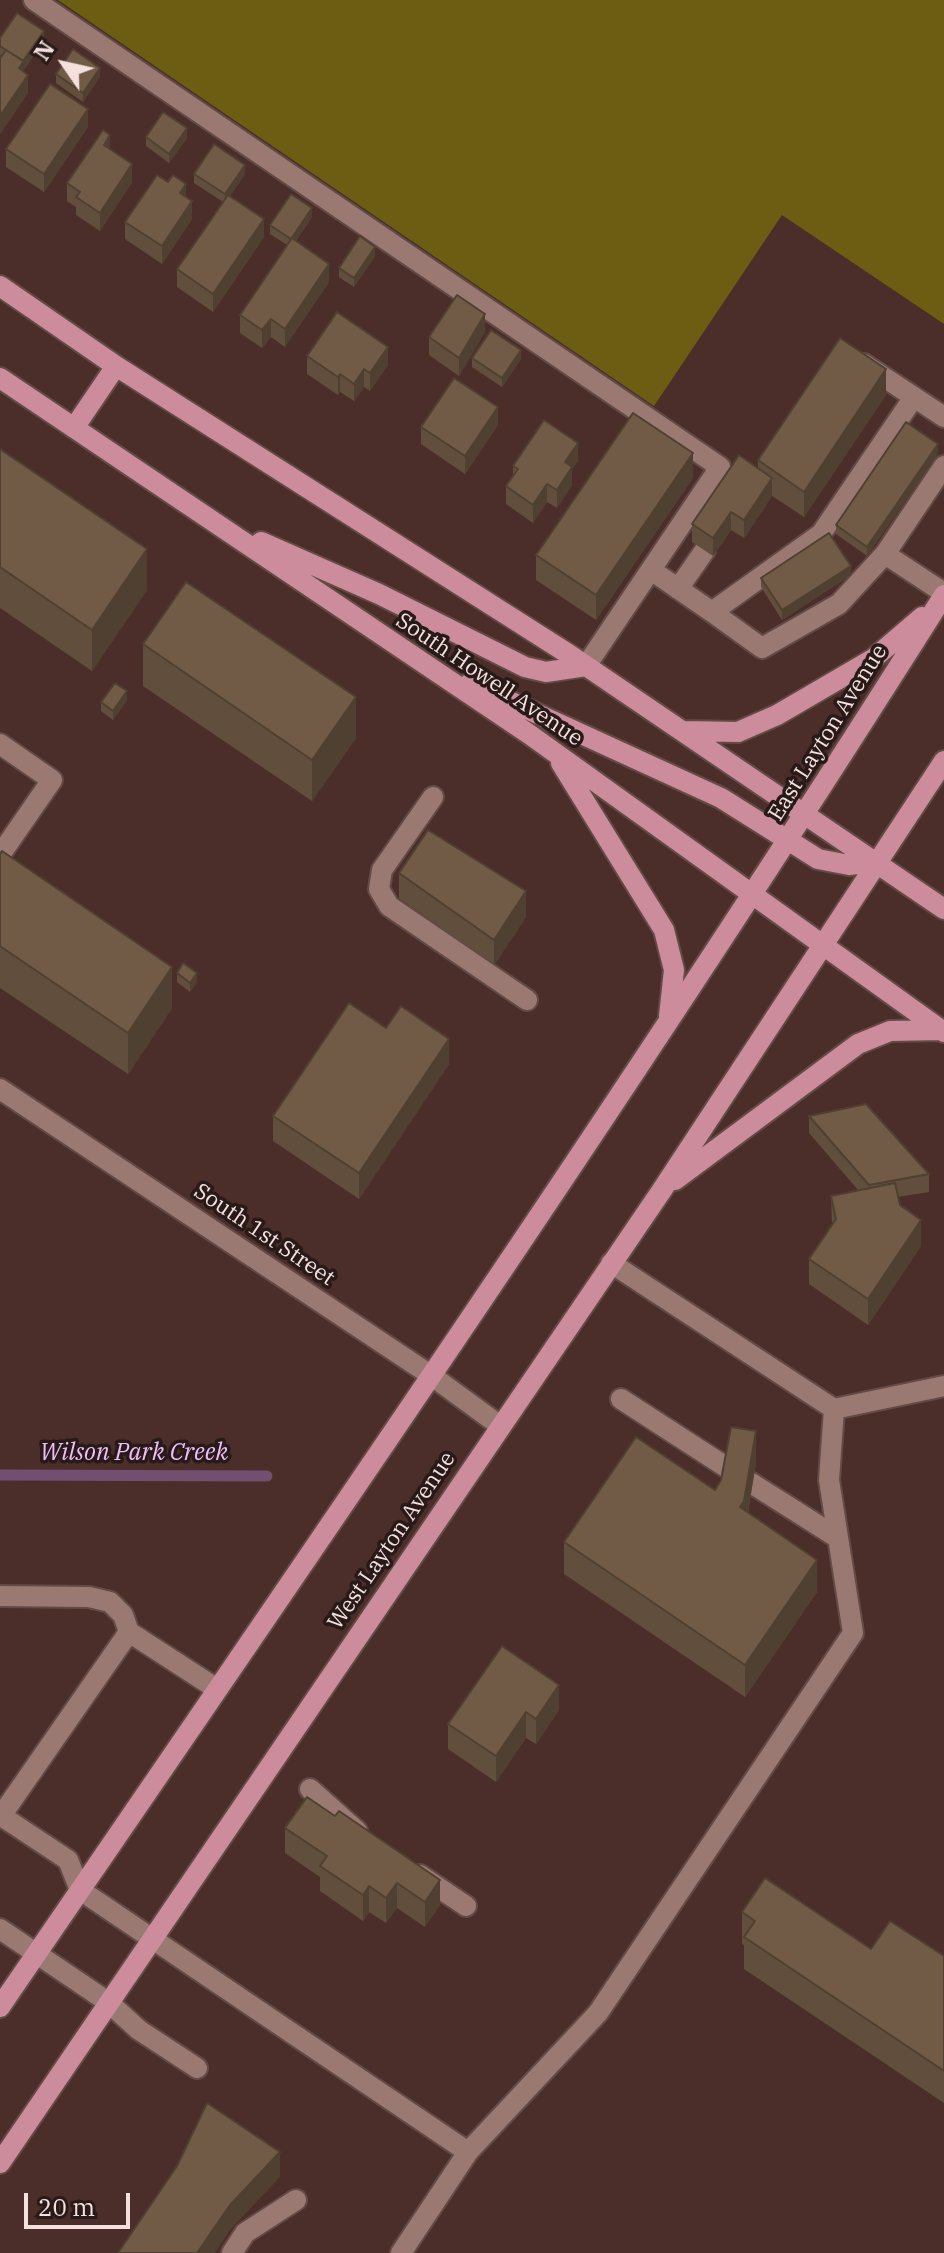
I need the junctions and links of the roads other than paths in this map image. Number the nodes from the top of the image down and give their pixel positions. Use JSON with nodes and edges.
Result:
{"nodes":[{"id":1,"x":34,"y":0,"type":"edge"},
{"id":2,"x":0,"y":286,"type":"edge"},
{"id":3,"x":852,"y":356,"type":"edge"},
{"id":4,"x":116,"y":366,"type":"junction"},
{"id":5,"x":0,"y":378,"type":"edge"},
{"id":6,"x":914,"y":397,"type":"junction"},
{"id":7,"x":944,"y":417,"type":"edge"},
{"id":8,"x":74,"y":428,"type":"junction"},
{"id":9,"x":944,"y":466,"type":"edge"},
{"id":10,"x":210,"y":519,"type":"junction"},
{"id":11,"x":705,"y":550,"type":"edge"},
{"id":12,"x":885,"y":554,"type":"junction"},
{"id":13,"x":651,"y":570,"type":"junction"},
{"id":14,"x":678,"y":589,"type":"junction"},
{"id":15,"x":944,"y":595,"type":"edge"},
{"id":16,"x":712,"y":612,"type":"junction"},
{"id":17,"x":412,"y":656,"type":"junction"},
{"id":18,"x":586,"y":666,"type":"junction"},
{"id":19,"x":684,"y":731,"type":"junction"},
{"id":20,"x":0,"y":744,"type":"edge"},
{"id":21,"x":554,"y":753,"type":"junction"},
{"id":22,"x":944,"y":761,"type":"edge"},
{"id":23,"x":433,"y":797,"type":"dead end"},
{"id":24,"x":806,"y":814,"type":"junction"},
{"id":25,"x":787,"y":842,"type":"junction"},
{"id":26,"x":0,"y":855,"type":"edge"},
{"id":27,"x":874,"y":862,"type":"junction"},
{"id":28,"x":752,"y":896,"type":"junction"},
{"id":29,"x":944,"y":909,"type":"edge"},
{"id":30,"x":822,"y":944,"type":"junction"},
{"id":31,"x":527,"y":1000,"type":"dead end"},
{"id":32,"x":669,"y":1018,"type":"junction"},
{"id":33,"x":943,"y":1031,"type":"edge"},
{"id":34,"x":0,"y":1089,"type":"edge"},
{"id":35,"x":662,"y":1190,"type":"junction"},
{"id":36,"x":611,"y":1263,"type":"junction"},
{"id":37,"x":432,"y":1376,"type":"junction"},
{"id":38,"x":944,"y":1386,"type":"edge"},
{"id":39,"x":621,"y":1399,"type":"dead end"},
{"id":40,"x":834,"y":1409,"type":"junction"},
{"id":41,"x":499,"y":1425,"type":"junction"},
{"id":42,"x":726,"y":1467,"type":"edge"},
{"id":43,"x":748,"y":1481,"type":"edge"},
{"id":44,"x":838,"y":1538,"type":"junction"},
{"id":45,"x":0,"y":1596,"type":"edge"},
{"id":46,"x":129,"y":1632,"type":"junction"},
{"id":47,"x":217,"y":1689,"type":"junction"},
{"id":48,"x":310,"y":1789,"type":"dead end"},
{"id":49,"x":1,"y":1816,"type":"edge"},
{"id":50,"x":371,"y":1841,"type":"edge"},
{"id":51,"x":407,"y":1865,"type":"edge"},
{"id":52,"x":80,"y":1890,"type":"junction"},
{"id":53,"x":466,"y":1906,"type":"dead end"},
{"id":54,"x":0,"y":1929,"type":"edge"},
{"id":55,"x":151,"y":1938,"type":"junction"},
{"id":56,"x":37,"y":1953,"type":"junction"},
{"id":57,"x":108,"y":2002,"type":"junction"},
{"id":58,"x":0,"y":2007,"type":"edge"},
{"id":59,"x":197,"y":2068,"type":"dead end"},
{"id":60,"x":468,"y":2152,"type":"junction"},
{"id":61,"x":0,"y":2163,"type":"edge"},
{"id":62,"x":296,"y":2200,"type":"dead end"},
{"id":63,"x":232,"y":2253,"type":"edge"},
{"id":64,"x":401,"y":2253,"type":"edge"}],
"edges":[{"from":1,"to":13,"type":"street"},
{"from":2,"to":4,"type":"main road"},
{"from":3,"to":6,"type":"street"},
{"from":4,"to":8,"type":"main road"},
{"from":4,"to":18,"type":"main road"},
{"from":5,"to":8,"type":"main road","name":"South Howell Avenue"},
{"from":6,"to":7,"type":"street"},
{"from":6,"to":16,"type":"street"},
{"from":8,"to":10,"type":"main road","name":"South Howell Avenue"},
{"from":9,"to":12,"type":"street"},
{"from":10,"to":17,"type":"main road","name":"South Howell Avenue"},
{"from":10,"to":18,"type":"main road"},
{"from":11,"to":14,"type":"street"},
{"from":12,"to":15,"type":"street"},
{"from":12,"to":16,"type":"street"},
{"from":13,"to":14,"type":"street"},
{"from":13,"to":18,"type":"street"},
{"from":14,"to":16,"type":"street"},
{"from":15,"to":19,"type":"main road"},
{"from":15,"to":24,"type":"main road","name":"East Layton Avenue"},
{"from":17,"to":21,"type":"main road","name":"South Howell Avenue"},
{"from":17,"to":25,"type":"main road"},
{"from":18,"to":19,"type":"main road"},
{"from":19,"to":24,"type":"main road"},
{"from":20,"to":26,"type":"street"},
{"from":21,"to":28,"type":"main road","name":"South Howell Avenue"},
{"from":21,"to":32,"type":"main road"},
{"from":22,"to":27,"type":"main road"},
{"from":23,"to":31,"type":"street"},
{"from":24,"to":25,"type":"main road","name":"East Layton Avenue"},
{"from":24,"to":27,"type":"main road"},
{"from":25,"to":27,"type":"main road"},
{"from":25,"to":28,"type":"main road","name":"East Layton Avenue"},
{"from":27,"to":29,"type":"main road"},
{"from":27,"to":30,"type":"main road"},
{"from":28,"to":30,"type":"main road","name":"South Howell Avenue"},
{"from":28,"to":32,"type":"main road"},
{"from":30,"to":33,"type":"main road","name":"South Howell Avenue"},
{"from":30,"to":35,"type":"main road","name":"West Layton Avenue"},
{"from":32,"to":37,"type":"main road"},
{"from":33,"to":35,"type":"main road"},
{"from":34,"to":37,"type":"street","name":"South 1st Street"},
{"from":35,"to":36,"type":"main road","name":"West Layton Avenue"},
{"from":36,"to":40,"type":"street"},
{"from":36,"to":41,"type":"main road","name":"West Layton Avenue"},
{"from":37,"to":41,"type":"street","name":"South 1st Street"},
{"from":37,"to":47,"type":"main road"},
{"from":38,"to":40,"type":"street"},
{"from":39,"to":42,"type":"street"},
{"from":40,"to":44,"type":"street"},
{"from":41,"to":55,"type":"main road","name":"West Layton Avenue"},
{"from":43,"to":44,"type":"street"},
{"from":44,"to":60,"type":"street"},
{"from":45,"to":46,"type":"street"},
{"from":46,"to":47,"type":"street"},
{"from":46,"to":49,"type":"street"},
{"from":47,"to":52,"type":"main road"},
{"from":48,"to":50,"type":"street"},
{"from":49,"to":52,"type":"street"},
{"from":51,"to":53,"type":"street"},
{"from":52,"to":55,"type":"street"},
{"from":52,"to":56,"type":"main road"},
{"from":54,"to":56,"type":"street"},
{"from":55,"to":57,"type":"main road","name":"West Layton Avenue"},
{"from":55,"to":60,"type":"street"},
{"from":56,"to":57,"type":"street"},
{"from":56,"to":58,"type":"main road"},
{"from":57,"to":59,"type":"street"},
{"from":57,"to":61,"type":"main road","name":"West Layton Avenue"},
{"from":60,"to":64,"type":"street"},
{"from":62,"to":63,"type":"street"}]}
